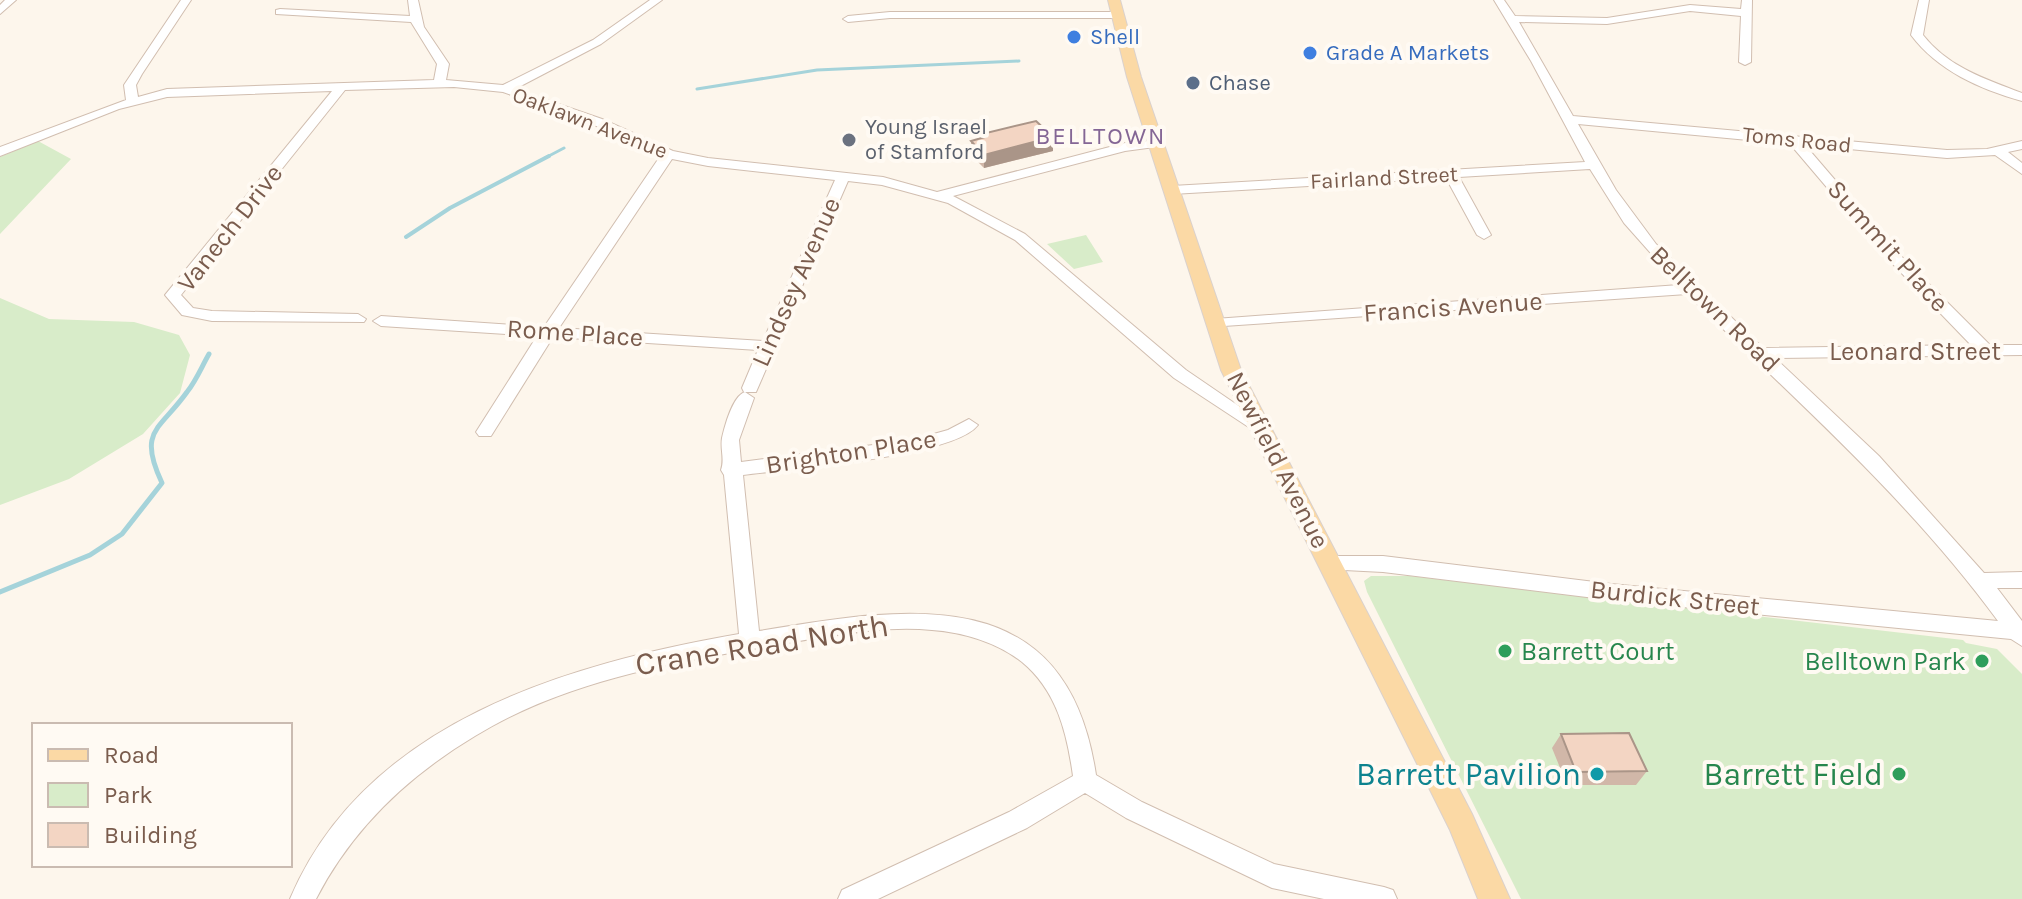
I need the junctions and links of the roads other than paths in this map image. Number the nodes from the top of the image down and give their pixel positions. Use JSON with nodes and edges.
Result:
{"nodes":[{"id":1,"x":11,"y":0,"type":"edge"},
{"id":2,"x":186,"y":0,"type":"edge"},
{"id":3,"x":413,"y":0,"type":"edge"},
{"id":4,"x":657,"y":0,"type":"edge"},
{"id":5,"x":1499,"y":0,"type":"edge"},
{"id":6,"x":1924,"y":0,"type":"edge"},
{"id":7,"x":1747,"y":6,"type":"edge"},
{"id":8,"x":1116,"y":7,"type":"edge"},
{"id":9,"x":0,"y":11,"type":"edge"},
{"id":10,"x":280,"y":12,"type":"dead end"},
{"id":11,"x":414,"y":19,"type":"junction"},
{"id":12,"x":848,"y":19,"type":"dead end"},
{"id":13,"x":1512,"y":19,"type":"junction"},
{"id":14,"x":1745,"y":62,"type":"dead end"},
{"id":15,"x":439,"y":83,"type":"junction"},
{"id":16,"x":342,"y":86,"type":"junction"},
{"id":17,"x":505,"y":89,"type":"junction"},
{"id":18,"x":2022,"y":97,"type":"edge"},
{"id":19,"x":132,"y":100,"type":"junction"},
{"id":20,"x":1571,"y":120,"type":"junction"},
{"id":21,"x":1794,"y":140,"type":"junction"},
{"id":22,"x":1157,"y":143,"type":"junction"},
{"id":23,"x":2022,"y":145,"type":"edge"},
{"id":24,"x":1998,"y":151,"type":"junction"},
{"id":25,"x":0,"y":152,"type":"edge"},
{"id":26,"x":669,"y":154,"type":"junction"},
{"id":27,"x":1595,"y":165,"type":"junction"},
{"id":28,"x":2022,"y":170,"type":"edge"},
{"id":29,"x":1451,"y":174,"type":"junction"},
{"id":30,"x":843,"y":176,"type":"junction"},
{"id":31,"x":1172,"y":190,"type":"junction"},
{"id":32,"x":940,"y":195,"type":"junction"},
{"id":33,"x":1484,"y":235,"type":"dead end"},
{"id":34,"x":1692,"y":289,"type":"junction"},
{"id":35,"x":358,"y":319,"type":"dead end"},
{"id":36,"x":381,"y":321,"type":"dead end"},
{"id":37,"x":1215,"y":324,"type":"junction"},
{"id":38,"x":550,"y":330,"type":"junction"},
{"id":39,"x":768,"y":346,"type":"junction"},
{"id":40,"x":1985,"y":350,"type":"junction"},
{"id":41,"x":2022,"y":350,"type":"edge"},
{"id":42,"x":1760,"y":353,"type":"junction"},
{"id":43,"x":1256,"y":424,"type":"junction"},
{"id":44,"x":969,"y":425,"type":"dead end"},
{"id":45,"x":485,"y":432,"type":"dead end"},
{"id":46,"x":730,"y":470,"type":"junction"},
{"id":47,"x":1332,"y":564,"type":"junction"},
{"id":48,"x":2022,"y":580,"type":"edge"},
{"id":49,"x":1980,"y":581,"type":"junction"},
{"id":50,"x":2020,"y":634,"type":"edge"},
{"id":51,"x":750,"y":641,"type":"junction"},
{"id":52,"x":1085,"y":781,"type":"junction"},
{"id":53,"x":303,"y":899,"type":"edge"},
{"id":54,"x":851,"y":899,"type":"edge"},
{"id":55,"x":1384,"y":899,"type":"edge"},
{"id":56,"x":1494,"y":899,"type":"edge"}],
"edges":[{"from":1,"to":9,"type":"street"},
{"from":2,"to":19,"type":"street"},
{"from":3,"to":11,"type":"street"},
{"from":4,"to":17,"type":"street"},
{"from":5,"to":13,"type":"street","name":"Belltown Road"},
{"from":6,"to":18,"type":"street"},
{"from":7,"to":13,"type":"street"},
{"from":7,"to":14,"type":"street"},
{"from":8,"to":12,"type":"street"},
{"from":8,"to":22,"type":"main road","name":"Newfield Avenue"},
{"from":10,"to":11,"type":"street"},
{"from":11,"to":15,"type":"street"},
{"from":13,"to":20,"type":"street","name":"Belltown Road"},
{"from":15,"to":16,"type":"street","name":"Oaklawn Avenue"},
{"from":15,"to":17,"type":"street","name":"Oaklawn Avenue"},
{"from":16,"to":19,"type":"street","name":"Oaklawn Avenue"},
{"from":16,"to":35,"type":"street","name":"Vanech Drive"},
{"from":17,"to":26,"type":"street","name":"Oaklawn Avenue"},
{"from":19,"to":25,"type":"street","name":"Oaklawn Avenue"},
{"from":20,"to":21,"type":"street","name":"Toms Road"},
{"from":20,"to":27,"type":"street","name":"Belltown Road"},
{"from":21,"to":24,"type":"street","name":"Toms Road"},
{"from":21,"to":40,"type":"street","name":"Summit Place"},
{"from":22,"to":31,"type":"main road","name":"Newfield Avenue"},
{"from":22,"to":32,"type":"street"},
{"from":23,"to":24,"type":"street","name":"Toms Road"},
{"from":24,"to":28,"type":"street"},
{"from":26,"to":30,"type":"street","name":"Oaklawn Avenue"},
{"from":26,"to":38,"type":"street"},
{"from":27,"to":29,"type":"street","name":"Fairland Street"},
{"from":27,"to":34,"type":"street","name":"Belltown Road"},
{"from":29,"to":31,"type":"street","name":"Fairland Street"},
{"from":29,"to":33,"type":"street"},
{"from":30,"to":32,"type":"street","name":"Oaklawn Avenue"},
{"from":30,"to":39,"type":"street","name":"Lindsey Avenue"},
{"from":31,"to":37,"type":"main road","name":"Newfield Avenue"},
{"from":32,"to":43,"type":"street","name":"Oaklawn Avenue"},
{"from":34,"to":37,"type":"street","name":"Francis Avenue"},
{"from":34,"to":42,"type":"street","name":"Belltown Road"},
{"from":36,"to":38,"type":"street","name":"Rome Place"},
{"from":37,"to":43,"type":"main road","name":"Newfield Avenue"},
{"from":38,"to":39,"type":"street","name":"Rome Place"},
{"from":38,"to":45,"type":"street"},
{"from":39,"to":46,"type":"street","name":"Lindsey Avenue"},
{"from":40,"to":41,"type":"street","name":"Leonard Street"},
{"from":40,"to":42,"type":"street","name":"Leonard Street"},
{"from":42,"to":49,"type":"street","name":"Belltown Road"},
{"from":43,"to":47,"type":"main road","name":"Newfield Avenue"},
{"from":44,"to":46,"type":"street","name":"Brighton Place"},
{"from":46,"to":51,"type":"street","name":"Lindsey Avenue"},
{"from":47,"to":50,"type":"street","name":"Burdick Street"},
{"from":47,"to":56,"type":"main road","name":"Newfield Avenue"},
{"from":48,"to":49,"type":"street"},
{"from":49,"to":50,"type":"street","name":"Belltown Road"},
{"from":51,"to":52,"type":"street","name":"Crane Road North"},
{"from":51,"to":53,"type":"street","name":"Crane Road North"},
{"from":52,"to":54,"type":"street"},
{"from":52,"to":55,"type":"street"}]}
